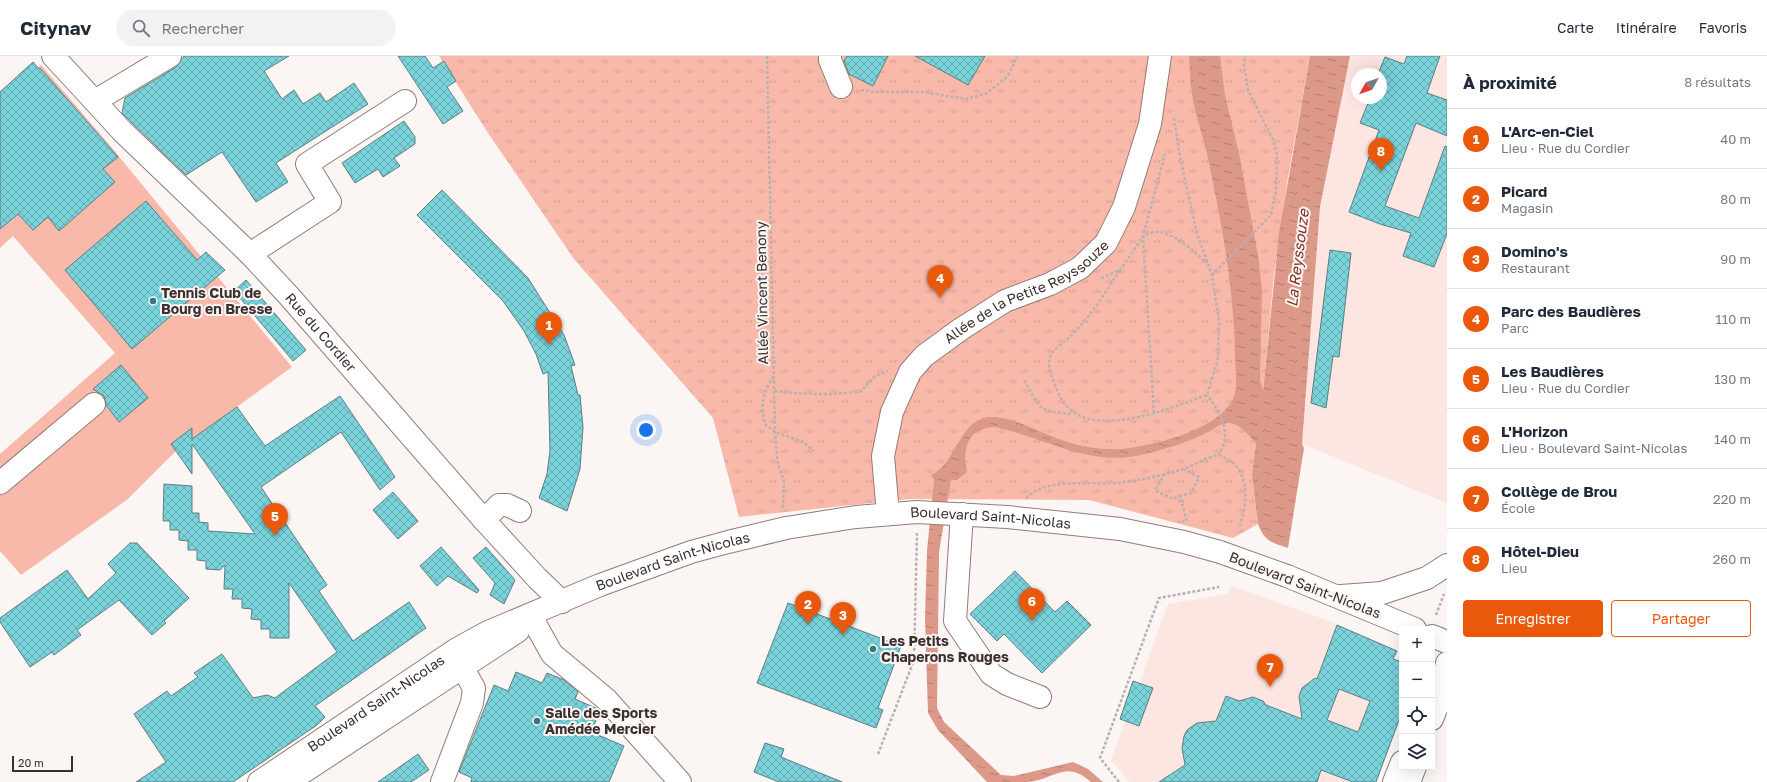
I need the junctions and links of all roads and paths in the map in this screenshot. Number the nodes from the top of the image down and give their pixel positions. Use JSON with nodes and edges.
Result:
{"nodes":[{"id":1,"x":53,"y":56,"type":"edge"},
{"id":2,"x":170,"y":56,"type":"edge"},
{"id":3,"x":767,"y":56,"type":"edge"},
{"id":4,"x":830,"y":56,"type":"edge"},
{"id":5,"x":1017,"y":56,"type":"edge"},
{"id":6,"x":1160,"y":56,"type":"edge"},
{"id":7,"x":1245,"y":56,"type":"edge"},
{"id":8,"x":841,"y":87,"type":"joint"},
{"id":9,"x":95,"y":101,"type":"junction"},
{"id":10,"x":404,"y":101,"type":"dead end"},
{"id":11,"x":1174,"y":118,"type":"dead end"},
{"id":12,"x":250,"y":254,"type":"junction"},
{"id":13,"x":1208,"y":264,"type":"junction"},
{"id":14,"x":1120,"y":270,"type":"dead end"},
{"id":15,"x":1212,"y":275,"type":"junction"},
{"id":16,"x":910,"y":372,"type":"junction"},
{"id":17,"x":774,"y":375,"type":"junction"},
{"id":18,"x":1024,"y":380,"type":"dead end"},
{"id":19,"x":774,"y":391,"type":"junction"},
{"id":20,"x":1207,"y":395,"type":"junction"},
{"id":21,"x":94,"y":404,"type":"dead end"},
{"id":22,"x":1154,"y":413,"type":"junction"},
{"id":23,"x":1074,"y":414,"type":"junction"},
{"id":24,"x":775,"y":432,"type":"junction"},
{"id":25,"x":814,"y":451,"type":"dead end"},
{"id":26,"x":1220,"y":455,"type":"junction"},
{"id":27,"x":1183,"y":469,"type":"junction"},
{"id":28,"x":1165,"y":474,"type":"junction"},
{"id":29,"x":0,"y":483,"type":"edge"},
{"id":30,"x":1180,"y":496,"type":"junction"},
{"id":31,"x":1184,"y":508,"type":"dead end"},
{"id":32,"x":520,"y":511,"type":"dead end"},
{"id":33,"x":917,"y":512,"type":"junction"},
{"id":34,"x":888,"y":514,"type":"junction"},
{"id":35,"x":962,"y":514,"type":"junction"},
{"id":36,"x":1007,"y":517,"type":"junction"},
{"id":37,"x":484,"y":520,"type":"junction"},
{"id":38,"x":786,"y":528,"type":"junction"},
{"id":39,"x":1239,"y":528,"type":"dead end"},
{"id":40,"x":1447,"y":565,"type":"edge"},
{"id":41,"x":1219,"y":587,"type":"dead end"},
{"id":42,"x":1444,"y":592,"type":"dead end"},
{"id":43,"x":1336,"y":596,"type":"junction"},
{"id":44,"x":562,"y":602,"type":"junction"},
{"id":45,"x":533,"y":620,"type":"junction"},
{"id":46,"x":1419,"y":626,"type":"edge"},
{"id":47,"x":1428,"y":626,"type":"edge"},
{"id":48,"x":1435,"y":634,"type":"edge"},
{"id":49,"x":1447,"y":642,"type":"edge"},
{"id":50,"x":462,"y":667,"type":"junction"},
{"id":51,"x":1441,"y":674,"type":"edge"},
{"id":52,"x":1040,"y":697,"type":"dead end"},
{"id":53,"x":1435,"y":712,"type":"edge"},
{"id":54,"x":878,"y":754,"type":"dead end"},
{"id":55,"x":1399,"y":770,"type":"edge"},
{"id":56,"x":1413,"y":770,"type":"edge"},
{"id":57,"x":259,"y":782,"type":"edge"},
{"id":58,"x":288,"y":782,"type":"edge"},
{"id":59,"x":442,"y":782,"type":"edge"},
{"id":60,"x":680,"y":782,"type":"edge"},
{"id":61,"x":1119,"y":782,"type":"edge"},
{"id":62,"x":1394,"y":782,"type":"edge"},
{"id":63,"x":1409,"y":782,"type":"edge"}],
"edges":[{"from":1,"to":9,"type":"street","name":"Rue du Cordier"},
{"from":2,"to":9,"type":"street"},
{"from":3,"to":17,"type":"path","name":"Allée Vincent Benony"},
{"from":4,"to":8,"type":"street"},
{"from":5,"to":8,"type":"path"},
{"from":6,"to":16,"type":"street","name":"Allée de la Petite Reyssouze"},
{"from":7,"to":15,"type":"path"},
{"from":9,"to":12,"type":"street","name":"Rue du Cordier"},
{"from":10,"to":12,"type":"street"},
{"from":11,"to":13,"type":"path"},
{"from":12,"to":37,"type":"street","name":"Rue du Cordier"},
{"from":13,"to":15,"type":"path"},
{"from":13,"to":22,"type":"path"},
{"from":14,"to":23,"type":"path"},
{"from":15,"to":20,"type":"path"},
{"from":16,"to":19,"type":"path"},
{"from":16,"to":34,"type":"street","name":"Allée de la Petite Reyssouze"},
{"from":17,"to":19,"type":"path","name":"Allée Vincent Benony"},
{"from":17,"to":24,"type":"path"},
{"from":18,"to":23,"type":"path"},
{"from":19,"to":24,"type":"path","name":"Allée Vincent Benony"},
{"from":20,"to":22,"type":"path"},
{"from":20,"to":26,"type":"path"},
{"from":21,"to":29,"type":"street"},
{"from":22,"to":23,"type":"path"},
{"from":24,"to":25,"type":"path"},
{"from":24,"to":38,"type":"path","name":"Allée Vincent Benony"},
{"from":26,"to":27,"type":"path"},
{"from":26,"to":39,"type":"path"},
{"from":27,"to":28,"type":"path"},
{"from":27,"to":30,"type":"path"},
{"from":28,"to":30,"type":"path"},
{"from":28,"to":36,"type":"path"},
{"from":30,"to":31,"type":"path"},
{"from":32,"to":37,"type":"street"},
{"from":33,"to":34,"type":"street","name":"Boulevard Saint-Nicolas"},
{"from":33,"to":35,"type":"street","name":"Boulevard Saint-Nicolas"},
{"from":33,"to":54,"type":"path"},
{"from":34,"to":38,"type":"street","name":"Boulevard Saint-Nicolas"},
{"from":35,"to":36,"type":"street","name":"Boulevard Saint-Nicolas"},
{"from":35,"to":52,"type":"street"},
{"from":36,"to":43,"type":"street","name":"Boulevard Saint-Nicolas","bridge":true},
{"from":37,"to":44,"type":"street","name":"Rue du Cordier"},
{"from":38,"to":44,"type":"street","name":"Boulevard Saint-Nicolas"},
{"from":40,"to":43,"type":"street"},
{"from":41,"to":61,"type":"path"},
{"from":42,"to":47,"type":"path"},
{"from":43,"to":46,"type":"street","name":"Boulevard Saint-Nicolas"},
{"from":44,"to":45,"type":"street","name":"Boulevard Saint-Nicolas"},
{"from":44,"to":57,"type":"street","name":"Boulevard Saint-Nicolas"},
{"from":45,"to":50,"type":"street","name":"Boulevard Saint-Nicolas"},
{"from":45,"to":60,"type":"street"},
{"from":48,"to":49,"type":"street","name":"Boulevard Saint-Nicolas"},
{"from":50,"to":58,"type":"street","name":"Boulevard Saint-Nicolas"},
{"from":50,"to":59,"type":"street"},
{"from":51,"to":53,"type":"street"},
{"from":55,"to":62,"type":"street"},
{"from":56,"to":63,"type":"street"}]}
